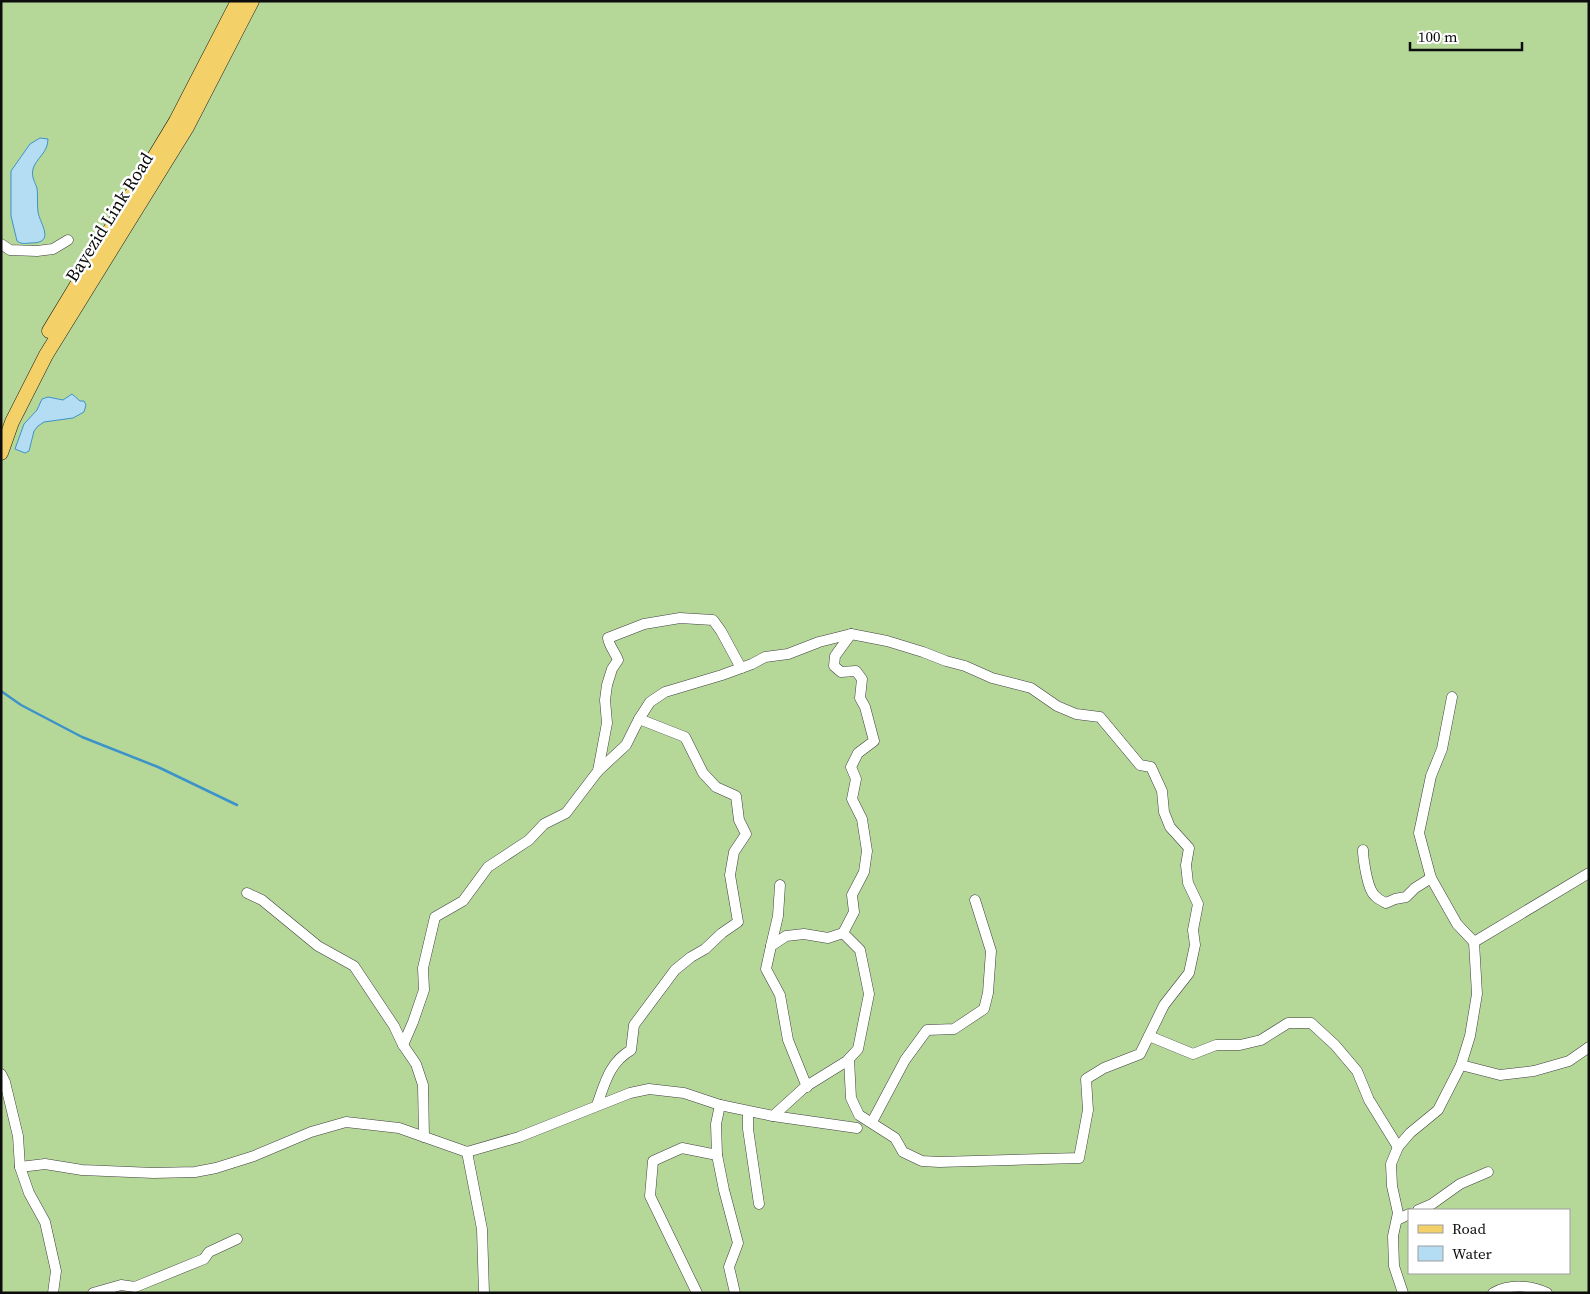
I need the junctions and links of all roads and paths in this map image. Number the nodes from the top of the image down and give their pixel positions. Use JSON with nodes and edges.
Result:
{"nodes":[{"id":1,"x":238,"y":1,"type":"edge"},
{"id":2,"x":252,"y":1,"type":"edge"},
{"id":3,"x":199,"y":90,"type":"junction"},
{"id":4,"x":181,"y":124,"type":"junction"},
{"id":5,"x":68,"y":240,"type":"dead end"},
{"id":6,"x":1,"y":244,"type":"edge"},
{"id":7,"x":1,"y":426,"type":"edge"},
{"id":8,"x":1,"y":453,"type":"edge"},
{"id":9,"x":851,"y":634,"type":"junction"},
{"id":10,"x":740,"y":668,"type":"junction"},
{"id":11,"x":1452,"y":697,"type":"dead end"},
{"id":12,"x":639,"y":719,"type":"junction"},
{"id":13,"x":598,"y":772,"type":"junction"},
{"id":14,"x":1364,"y":850,"type":"dead end"},
{"id":15,"x":1589,"y":873,"type":"edge"},
{"id":16,"x":1432,"y":878,"type":"junction"},
{"id":17,"x":780,"y":885,"type":"dead end"},
{"id":18,"x":247,"y":893,"type":"dead end"},
{"id":19,"x":975,"y":900,"type":"dead end"},
{"id":20,"x":843,"y":933,"type":"junction"},
{"id":21,"x":1474,"y":942,"type":"junction"},
{"id":22,"x":771,"y":946,"type":"junction"},
{"id":23,"x":1149,"y":1036,"type":"junction"},
{"id":24,"x":403,"y":1045,"type":"junction"},
{"id":25,"x":1589,"y":1047,"type":"edge"},
{"id":26,"x":849,"y":1059,"type":"junction"},
{"id":27,"x":1461,"y":1065,"type":"junction"},
{"id":28,"x":1,"y":1074,"type":"edge"},
{"id":29,"x":806,"y":1087,"type":"junction"},
{"id":30,"x":720,"y":1105,"type":"junction"},
{"id":31,"x":597,"y":1106,"type":"junction"},
{"id":32,"x":748,"y":1112,"type":"junction"},
{"id":33,"x":773,"y":1116,"type":"junction"},
{"id":34,"x":872,"y":1122,"type":"junction"},
{"id":35,"x":857,"y":1128,"type":"dead end"},
{"id":36,"x":424,"y":1136,"type":"junction"},
{"id":37,"x":1398,"y":1147,"type":"junction"},
{"id":38,"x":467,"y":1152,"type":"junction"},
{"id":39,"x":717,"y":1155,"type":"junction"},
{"id":40,"x":20,"y":1168,"type":"junction"},
{"id":41,"x":1488,"y":1172,"type":"dead end"},
{"id":42,"x":759,"y":1204,"type":"dead end"},
{"id":43,"x":1420,"y":1209,"type":"edge"},
{"id":44,"x":1408,"y":1214,"type":"edge"},
{"id":45,"x":1397,"y":1220,"type":"junction"},
{"id":46,"x":237,"y":1239,"type":"dead end"},
{"id":47,"x":54,"y":1293,"type":"edge"},
{"id":48,"x":92,"y":1293,"type":"edge"},
{"id":49,"x":484,"y":1293,"type":"edge"},
{"id":50,"x":697,"y":1293,"type":"edge"},
{"id":51,"x":735,"y":1293,"type":"edge"},
{"id":52,"x":1403,"y":1293,"type":"edge"},
{"id":53,"x":1493,"y":1293,"type":"edge"},
{"id":54,"x":1547,"y":1293,"type":"edge"}],
"edges":[{"from":1,"to":3,"type":"main road","name":"Bayezid Link Road"},
{"from":2,"to":3,"type":"main road","name":"Bayezid Link Road"},
{"from":3,"to":4,"type":"main road","name":"Bayezid Link Road"},
{"from":4,"to":7,"type":"main road","name":"Bayezid Link Road"},
{"from":4,"to":8,"type":"main road","name":"Bayezid Link Road"},
{"from":5,"to":6,"type":"street"},
{"from":9,"to":10,"type":"street"},
{"from":9,"to":20,"type":"street"},
{"from":9,"to":23,"type":"street"},
{"from":10,"to":12,"type":"street"},
{"from":10,"to":13,"type":"street"},
{"from":11,"to":16,"type":"street"},
{"from":12,"to":13,"type":"street"},
{"from":12,"to":31,"type":"street"},
{"from":13,"to":24,"type":"street"},
{"from":14,"to":16,"type":"street"},
{"from":15,"to":21,"type":"street"},
{"from":16,"to":21,"type":"street"},
{"from":17,"to":22,"type":"street"},
{"from":18,"to":24,"type":"street"},
{"from":19,"to":34,"type":"street"},
{"from":20,"to":22,"type":"street"},
{"from":20,"to":26,"type":"street"},
{"from":21,"to":27,"type":"street"},
{"from":22,"to":29,"type":"street"},
{"from":23,"to":34,"type":"street"},
{"from":23,"to":37,"type":"street"},
{"from":24,"to":36,"type":"street"},
{"from":25,"to":27,"type":"street"},
{"from":26,"to":29,"type":"street"},
{"from":26,"to":34,"type":"street"},
{"from":27,"to":37,"type":"street"},
{"from":28,"to":40,"type":"street"},
{"from":29,"to":33,"type":"street"},
{"from":30,"to":31,"type":"street"},
{"from":30,"to":32,"type":"street"},
{"from":30,"to":39,"type":"street"},
{"from":31,"to":38,"type":"street"},
{"from":32,"to":33,"type":"street"},
{"from":32,"to":42,"type":"street"},
{"from":33,"to":35,"type":"street"},
{"from":36,"to":38,"type":"street"},
{"from":36,"to":40,"type":"street"},
{"from":37,"to":45,"type":"street"},
{"from":38,"to":49,"type":"street"},
{"from":39,"to":50,"type":"street"},
{"from":39,"to":51,"type":"street"},
{"from":40,"to":47,"type":"street"},
{"from":41,"to":43,"type":"street"},
{"from":44,"to":45,"type":"street"},
{"from":45,"to":52,"type":"street"},
{"from":46,"to":48,"type":"street"},
{"from":53,"to":54,"type":"street"}]}
